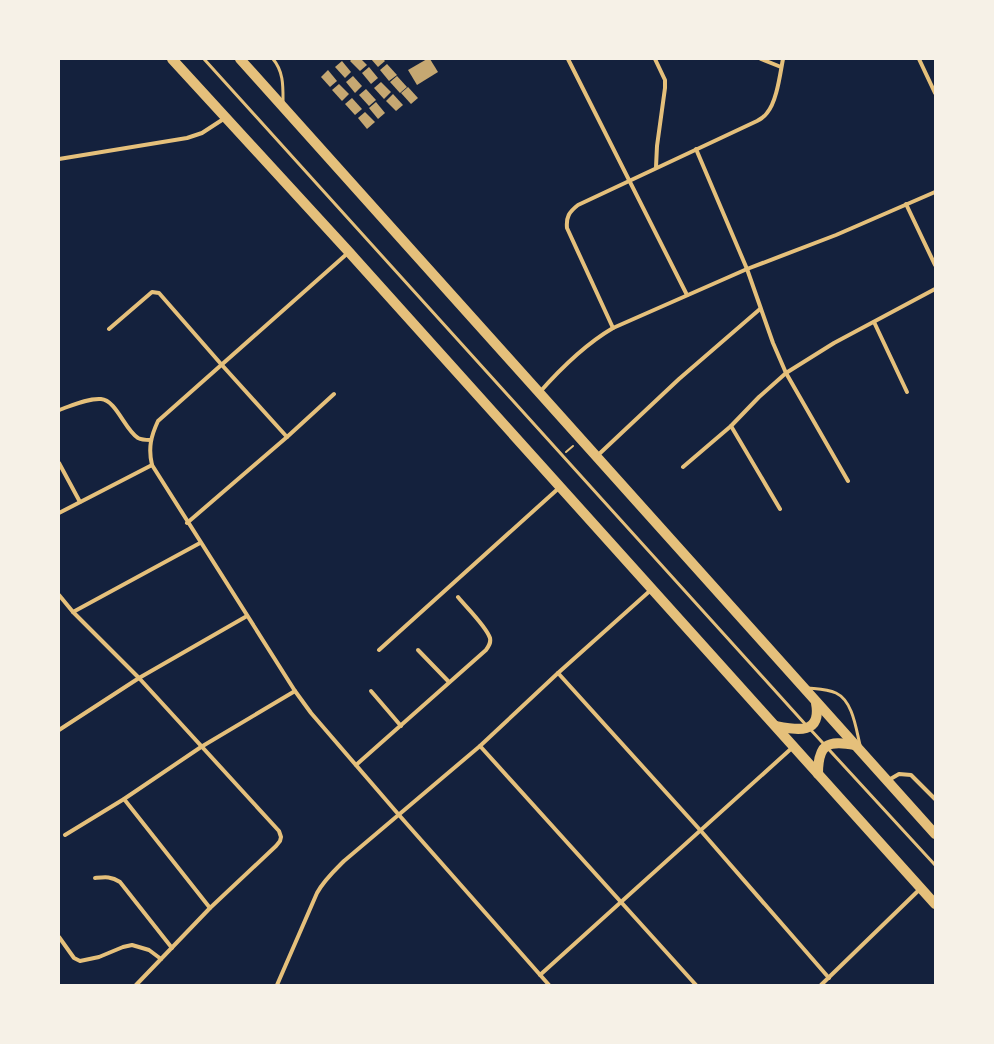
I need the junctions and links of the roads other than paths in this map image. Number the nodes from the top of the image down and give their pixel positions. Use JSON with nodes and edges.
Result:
{"nodes":[{"id":1,"x":172,"y":59,"type":"edge"},
{"id":2,"x":204,"y":59,"type":"edge"},
{"id":3,"x":240,"y":59,"type":"edge"},
{"id":4,"x":273,"y":59,"type":"edge"},
{"id":5,"x":568,"y":59,"type":"edge"},
{"id":6,"x":655,"y":59,"type":"edge"},
{"id":7,"x":761,"y":59,"type":"edge"},
{"id":8,"x":783,"y":59,"type":"edge"},
{"id":9,"x":919,"y":59,"type":"edge"},
{"id":10,"x":781,"y":67,"type":"junction"},
{"id":11,"x":935,"y":93,"type":"edge"},
{"id":12,"x":283,"y":107,"type":"junction"},
{"id":13,"x":226,"y":118,"type":"junction"},
{"id":14,"x":696,"y":149,"type":"junction"},
{"id":15,"x":59,"y":159,"type":"edge"},
{"id":16,"x":656,"y":167,"type":"junction"},
{"id":17,"x":629,"y":182,"type":"junction"},
{"id":18,"x":935,"y":192,"type":"edge"},
{"id":19,"x":906,"y":204,"type":"junction"},
{"id":20,"x":349,"y":252,"type":"junction"},
{"id":21,"x":935,"y":266,"type":"edge"},
{"id":22,"x":747,"y":269,"type":"junction"},
{"id":23,"x":935,"y":289,"type":"edge"},
{"id":24,"x":687,"y":295,"type":"junction"},
{"id":25,"x":760,"y":309,"type":"junction"},
{"id":26,"x":874,"y":322,"type":"junction"},
{"id":27,"x":613,"y":328,"type":"junction"},
{"id":28,"x":109,"y":329,"type":"dead end"},
{"id":29,"x":221,"y":364,"type":"junction"},
{"id":30,"x":786,"y":373,"type":"junction"},
{"id":31,"x":907,"y":392,"type":"dead end"},
{"id":32,"x":538,"y":393,"type":"junction"},
{"id":33,"x":334,"y":394,"type":"dead end"},
{"id":34,"x":59,"y":410,"type":"edge"},
{"id":35,"x":731,"y":426,"type":"junction"},
{"id":36,"x":287,"y":437,"type":"junction"},
{"id":37,"x":150,"y":440,"type":"junction"},
{"id":38,"x":596,"y":457,"type":"junction"},
{"id":39,"x":59,"y":463,"type":"edge"},
{"id":40,"x":152,"y":465,"type":"junction"},
{"id":41,"x":683,"y":467,"type":"dead end"},
{"id":42,"x":848,"y":481,"type":"dead end"},
{"id":43,"x":560,"y":487,"type":"junction"},
{"id":44,"x":80,"y":502,"type":"junction"},
{"id":45,"x":780,"y":509,"type":"dead end"},
{"id":46,"x":59,"y":513,"type":"edge"},
{"id":47,"x":188,"y":523,"type":"junction"},
{"id":48,"x":200,"y":543,"type":"junction"},
{"id":49,"x":652,"y":589,"type":"junction"},
{"id":50,"x":59,"y":595,"type":"edge"},
{"id":51,"x":458,"y":597,"type":"dead end"},
{"id":52,"x":73,"y":612,"type":"junction"},
{"id":53,"x":246,"y":616,"type":"junction"},
{"id":54,"x":379,"y":650,"type":"dead end"},
{"id":55,"x":418,"y":650,"type":"dead end"},
{"id":56,"x":558,"y":673,"type":"junction"},
{"id":57,"x":139,"y":678,"type":"junction"},
{"id":58,"x":450,"y":682,"type":"junction"},
{"id":59,"x":802,"y":687,"type":"junction"},
{"id":60,"x":295,"y":691,"type":"junction"},
{"id":61,"x":371,"y":691,"type":"dead end"},
{"id":62,"x":816,"y":703,"type":"junction"},
{"id":63,"x":401,"y":726,"type":"junction"},
{"id":64,"x":776,"y":726,"type":"junction"},
{"id":65,"x":809,"y":728,"type":"junction"},
{"id":66,"x":59,"y":730,"type":"edge"},
{"id":67,"x":855,"y":745,"type":"junction"},
{"id":68,"x":480,"y":746,"type":"junction"},
{"id":69,"x":826,"y":746,"type":"junction"},
{"id":70,"x":201,"y":747,"type":"junction"},
{"id":71,"x":793,"y":747,"type":"junction"},
{"id":72,"x":862,"y":753,"type":"junction"},
{"id":73,"x":356,"y":765,"type":"junction"},
{"id":74,"x":818,"y":774,"type":"junction"},
{"id":75,"x":887,"y":781,"type":"junction"},
{"id":76,"x":124,"y":799,"type":"junction"},
{"id":77,"x":935,"y":799,"type":"edge"},
{"id":78,"x":399,"y":815,"type":"junction"},
{"id":79,"x":701,"y":831,"type":"junction"},
{"id":80,"x":935,"y":834,"type":"edge"},
{"id":81,"x":65,"y":835,"type":"dead end"},
{"id":82,"x":935,"y":865,"type":"edge"},
{"id":83,"x":95,"y":878,"type":"dead end"},
{"id":84,"x":921,"y":889,"type":"junction"},
{"id":85,"x":622,"y":902,"type":"junction"},
{"id":86,"x":935,"y":904,"type":"edge"},
{"id":87,"x":210,"y":908,"type":"junction"},
{"id":88,"x":59,"y":937,"type":"edge"},
{"id":89,"x":172,"y":948,"type":"junction"},
{"id":90,"x":161,"y":959,"type":"junction"},
{"id":91,"x":540,"y":975,"type":"junction"},
{"id":92,"x":829,"y":978,"type":"junction"},
{"id":93,"x":136,"y":985,"type":"edge"},
{"id":94,"x":277,"y":985,"type":"edge"},
{"id":95,"x":549,"y":985,"type":"edge"},
{"id":96,"x":696,"y":985,"type":"edge"},
{"id":97,"x":821,"y":985,"type":"edge"}],
"edges":[{"from":1,"to":13,"type":"highway"},
{"from":2,"to":65,"type":"lane"},
{"from":3,"to":12,"type":"highway"},
{"from":4,"to":12,"type":"lane"},
{"from":5,"to":17,"type":"street"},
{"from":6,"to":16,"type":"street"},
{"from":7,"to":10,"type":"street"},
{"from":8,"to":10,"type":"street"},
{"from":9,"to":11,"type":"street"},
{"from":10,"to":14,"type":"street"},
{"from":12,"to":32,"type":"highway"},
{"from":13,"to":15,"type":"street"},
{"from":13,"to":20,"type":"highway"},
{"from":14,"to":16,"type":"street"},
{"from":14,"to":22,"type":"street"},
{"from":16,"to":17,"type":"street"},
{"from":17,"to":24,"type":"street"},
{"from":17,"to":27,"type":"street"},
{"from":18,"to":19,"type":"street"},
{"from":19,"to":21,"type":"street"},
{"from":19,"to":22,"type":"street"},
{"from":20,"to":29,"type":"street"},
{"from":20,"to":43,"type":"highway"},
{"from":22,"to":24,"type":"street"},
{"from":22,"to":25,"type":"street"},
{"from":23,"to":26,"type":"street"},
{"from":24,"to":27,"type":"street"},
{"from":25,"to":30,"type":"street"},
{"from":25,"to":38,"type":"street"},
{"from":26,"to":30,"type":"street"},
{"from":26,"to":31,"type":"street"},
{"from":27,"to":32,"type":"street"},
{"from":28,"to":29,"type":"street"},
{"from":29,"to":36,"type":"street"},
{"from":29,"to":37,"type":"street"},
{"from":30,"to":35,"type":"street"},
{"from":30,"to":42,"type":"street"},
{"from":32,"to":38,"type":"highway"},
{"from":33,"to":36,"type":"street"},
{"from":34,"to":37,"type":"street"},
{"from":35,"to":41,"type":"street"},
{"from":35,"to":45,"type":"street"},
{"from":36,"to":47,"type":"street"},
{"from":37,"to":40,"type":"street"},
{"from":38,"to":59,"type":"highway"},
{"from":39,"to":44,"type":"street"},
{"from":40,"to":44,"type":"street"},
{"from":40,"to":47,"type":"street"},
{"from":43,"to":49,"type":"highway"},
{"from":43,"to":54,"type":"street"},
{"from":44,"to":46,"type":"street"},
{"from":47,"to":48,"type":"street"},
{"from":48,"to":52,"type":"street"},
{"from":48,"to":53,"type":"street"},
{"from":49,"to":56,"type":"street"},
{"from":49,"to":64,"type":"highway"},
{"from":50,"to":52,"type":"street"},
{"from":51,"to":58,"type":"street"},
{"from":52,"to":57,"type":"street"},
{"from":53,"to":57,"type":"street"},
{"from":53,"to":60,"type":"street"},
{"from":55,"to":58,"type":"street"},
{"from":56,"to":68,"type":"street"},
{"from":56,"to":79,"type":"street"},
{"from":57,"to":66,"type":"street"},
{"from":57,"to":70,"type":"street"},
{"from":58,"to":63,"type":"street"},
{"from":59,"to":62,"type":"highway"},
{"from":59,"to":72,"type":"lane"},
{"from":60,"to":70,"type":"street"},
{"from":60,"to":73,"type":"street"},
{"from":61,"to":63,"type":"street"},
{"from":62,"to":65,"type":"highway"},
{"from":62,"to":67,"type":"highway"},
{"from":63,"to":73,"type":"street"},
{"from":64,"to":65,"type":"highway"},
{"from":64,"to":71,"type":"highway"},
{"from":65,"to":69,"type":"lane"},
{"from":67,"to":69,"type":"highway"},
{"from":67,"to":72,"type":"highway"},
{"from":68,"to":78,"type":"street"},
{"from":68,"to":85,"type":"street"},
{"from":69,"to":74,"type":"highway"},
{"from":69,"to":82,"type":"lane"},
{"from":70,"to":76,"type":"street"},
{"from":70,"to":87,"type":"street"},
{"from":71,"to":74,"type":"highway"},
{"from":71,"to":79,"type":"street"},
{"from":72,"to":75,"type":"highway"},
{"from":73,"to":78,"type":"street"},
{"from":74,"to":84,"type":"highway"},
{"from":75,"to":77,"type":"street"},
{"from":75,"to":80,"type":"highway"},
{"from":76,"to":81,"type":"street"},
{"from":76,"to":87,"type":"street"},
{"from":78,"to":91,"type":"street"},
{"from":78,"to":94,"type":"street"},
{"from":79,"to":85,"type":"street"},
{"from":79,"to":92,"type":"street"},
{"from":83,"to":89,"type":"street"},
{"from":84,"to":86,"type":"highway"},
{"from":84,"to":92,"type":"street"},
{"from":85,"to":91,"type":"street"},
{"from":85,"to":96,"type":"street"},
{"from":87,"to":89,"type":"street"},
{"from":88,"to":90,"type":"street"},
{"from":89,"to":90,"type":"street"},
{"from":90,"to":93,"type":"street"},
{"from":91,"to":95,"type":"street"},
{"from":92,"to":97,"type":"street"}]}
